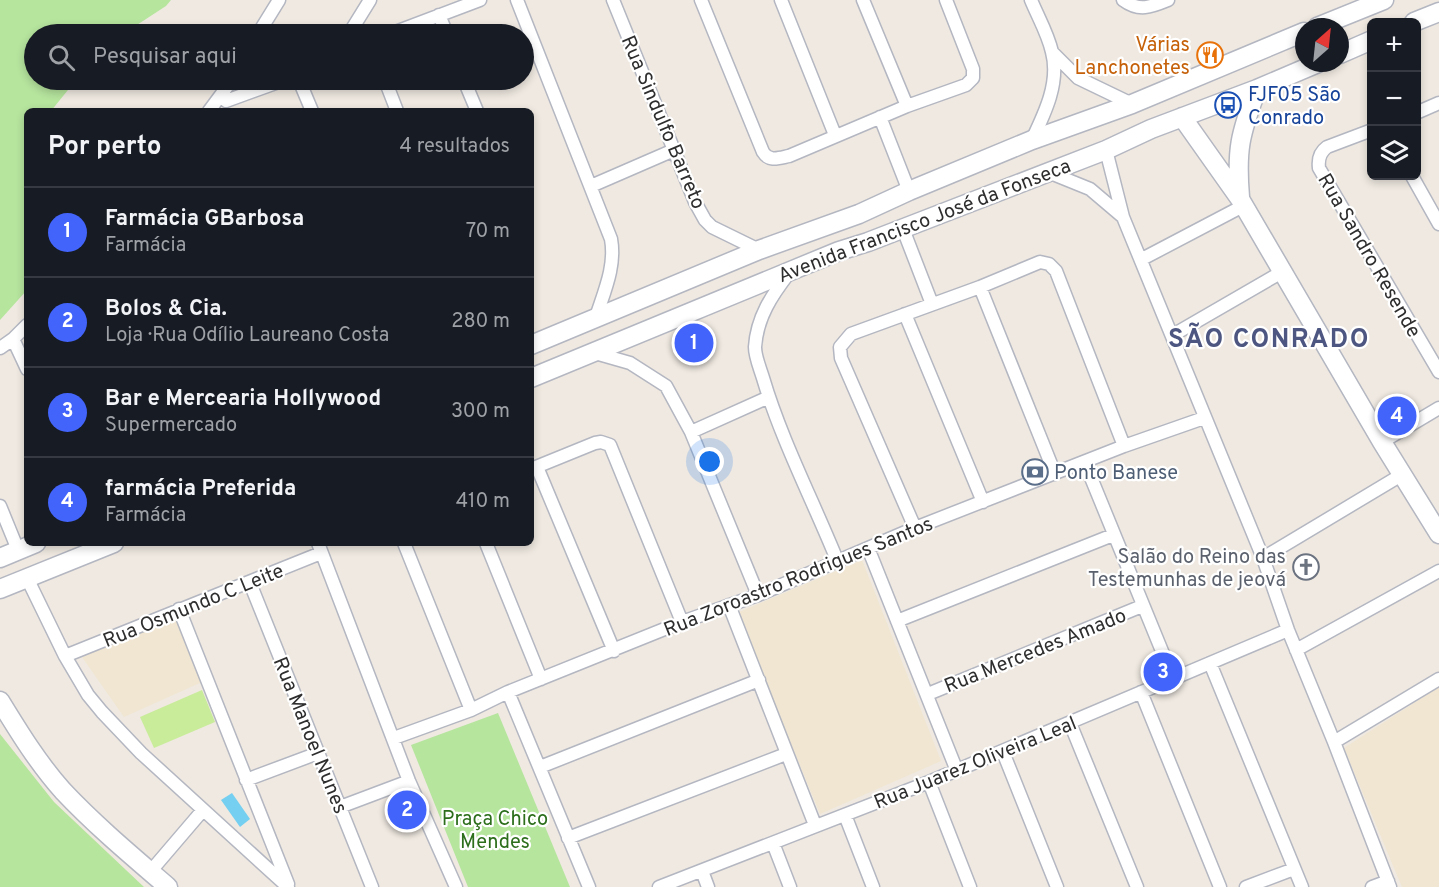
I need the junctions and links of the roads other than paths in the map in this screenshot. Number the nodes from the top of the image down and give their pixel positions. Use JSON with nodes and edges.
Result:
{"nodes":[{"id":1,"x":279,"y":0,"type":"edge"},
{"id":2,"x":370,"y":0,"type":"edge"},
{"id":3,"x":480,"y":0,"type":"edge"},
{"id":4,"x":517,"y":0,"type":"edge"},
{"id":5,"x":613,"y":0,"type":"edge"},
{"id":6,"x":701,"y":0,"type":"edge"},
{"id":7,"x":781,"y":0,"type":"edge"},
{"id":8,"x":864,"y":0,"type":"edge"},
{"id":9,"x":945,"y":0,"type":"edge"},
{"id":10,"x":1031,"y":0,"type":"edge"},
{"id":11,"x":1123,"y":0,"type":"edge"},
{"id":12,"x":1168,"y":0,"type":"edge"},
{"id":13,"x":1384,"y":0,"type":"edge"},
{"id":14,"x":1439,"y":12,"type":"edge"},
{"id":15,"x":439,"y":15,"type":"junction"},
{"id":16,"x":1339,"y":18,"type":"edge"},
{"id":17,"x":1421,"y":19,"type":"edge"},
{"id":18,"x":264,"y":24,"type":"edge"},
{"id":19,"x":355,"y":24,"type":"edge"},
{"id":20,"x":416,"y":24,"type":"edge"},
{"id":21,"x":443,"y":24,"type":"edge"},
{"id":22,"x":527,"y":24,"type":"edge"},
{"id":23,"x":1295,"y":36,"type":"edge"},
{"id":24,"x":1367,"y":42,"type":"edge"},
{"id":25,"x":534,"y":43,"type":"edge"},
{"id":26,"x":1349,"y":50,"type":"edge"},
{"id":27,"x":1052,"y":52,"type":"junction"},
{"id":28,"x":1297,"y":72,"type":"edge"},
{"id":29,"x":1257,"y":89,"type":"junction"},
{"id":30,"x":258,"y":90,"type":"edge"},
{"id":31,"x":303,"y":90,"type":"edge"},
{"id":32,"x":389,"y":90,"type":"edge"},
{"id":33,"x":468,"y":90,"type":"edge"},
{"id":34,"x":227,"y":102,"type":"edge"},
{"id":35,"x":1439,"y":103,"type":"edge"},
{"id":36,"x":1132,"y":104,"type":"junction"},
{"id":37,"x":907,"y":106,"type":"junction"},
{"id":38,"x":311,"y":108,"type":"edge"},
{"id":39,"x":396,"y":108,"type":"edge"},
{"id":40,"x":476,"y":108,"type":"edge"},
{"id":41,"x":1421,"y":109,"type":"edge"},
{"id":42,"x":880,"y":117,"type":"junction"},
{"id":43,"x":1182,"y":117,"type":"junction"},
{"id":44,"x":1367,"y":132,"type":"edge"},
{"id":45,"x":835,"y":135,"type":"junction"},
{"id":46,"x":1032,"y":140,"type":"junction"},
{"id":47,"x":674,"y":150,"type":"junction"},
{"id":48,"x":1106,"y":150,"type":"junction"},
{"id":49,"x":1048,"y":172,"type":"junction"},
{"id":50,"x":1414,"y":180,"type":"edge"},
{"id":51,"x":591,"y":186,"type":"junction"},
{"id":52,"x":909,"y":191,"type":"junction"},
{"id":53,"x":1242,"y":203,"type":"junction"},
{"id":54,"x":860,"y":214,"type":"junction"},
{"id":55,"x":1124,"y":217,"type":"junction"},
{"id":56,"x":837,"y":221,"type":"junction"},
{"id":57,"x":1439,"y":224,"type":"edge"},
{"id":58,"x":903,"y":229,"type":"junction"},
{"id":59,"x":868,"y":242,"type":"junction"},
{"id":60,"x":759,"y":250,"type":"junction"},
{"id":61,"x":839,"y":251,"type":"junction"},
{"id":62,"x":1142,"y":259,"type":"junction"},
{"id":63,"x":790,"y":272,"type":"junction"},
{"id":64,"x":1282,"y":272,"type":"junction"},
{"id":65,"x":980,"y":287,"type":"junction"},
{"id":66,"x":932,"y":304,"type":"junction"},
{"id":67,"x":905,"y":314,"type":"junction"},
{"id":68,"x":596,"y":317,"type":"junction"},
{"id":69,"x":24,"y":328,"type":"edge"},
{"id":70,"x":1173,"y":335,"type":"junction"},
{"id":71,"x":14,"y":339,"type":"junction"},
{"id":72,"x":534,"y":344,"type":"edge"},
{"id":73,"x":0,"y":348,"type":"edge"},
{"id":74,"x":595,"y":352,"type":"junction"},
{"id":75,"x":24,"y":362,"type":"edge"},
{"id":76,"x":1439,"y":372,"type":"edge"},
{"id":77,"x":534,"y":377,"type":"edge"},
{"id":78,"x":769,"y":397,"type":"junction"},
{"id":79,"x":1439,"y":408,"type":"edge"},
{"id":80,"x":1204,"y":418,"type":"junction"},
{"id":81,"x":691,"y":432,"type":"junction"},
{"id":82,"x":1382,"y":442,"type":"junction"},
{"id":83,"x":1124,"y":446,"type":"junction"},
{"id":84,"x":1085,"y":463,"type":"junction"},
{"id":85,"x":534,"y":468,"type":"edge"},
{"id":86,"x":1055,"y":474,"type":"junction"},
{"id":87,"x":1403,"y":474,"type":"junction"},
{"id":88,"x":983,"y":502,"type":"junction"},
{"id":89,"x":0,"y":506,"type":"edge"},
{"id":90,"x":915,"y":528,"type":"junction"},
{"id":91,"x":1439,"y":534,"type":"edge"},
{"id":92,"x":1113,"y":535,"type":"junction"},
{"id":93,"x":28,"y":546,"type":"edge"},
{"id":94,"x":107,"y":546,"type":"edge"},
{"id":95,"x":405,"y":546,"type":"edge"},
{"id":96,"x":487,"y":546,"type":"edge"},
{"id":97,"x":319,"y":548,"type":"edge"},
{"id":98,"x":868,"y":548,"type":"junction"},
{"id":99,"x":18,"y":550,"type":"junction"},
{"id":100,"x":0,"y":558,"type":"edge"},
{"id":101,"x":1263,"y":558,"type":"junction"},
{"id":102,"x":837,"y":560,"type":"junction"},
{"id":103,"x":1439,"y":571,"type":"edge"},
{"id":104,"x":27,"y":578,"type":"junction"},
{"id":105,"x":250,"y":582,"type":"junction"},
{"id":106,"x":0,"y":589,"type":"edge"},
{"id":107,"x":758,"y":595,"type":"junction"},
{"id":108,"x":729,"y":605,"type":"junction"},
{"id":109,"x":1142,"y":606,"type":"junction"},
{"id":110,"x":179,"y":609,"type":"junction"},
{"id":111,"x":897,"y":621,"type":"junction"},
{"id":112,"x":682,"y":622,"type":"junction"},
{"id":113,"x":1288,"y":630,"type":"junction"},
{"id":114,"x":1296,"y":650,"type":"junction"},
{"id":115,"x":614,"y":651,"type":"junction"},
{"id":116,"x":64,"y":656,"type":"junction"},
{"id":117,"x":1210,"y":663,"type":"junction"},
{"id":118,"x":1173,"y":678,"type":"junction"},
{"id":119,"x":541,"y":679,"type":"junction"},
{"id":120,"x":1439,"y":679,"type":"edge"},
{"id":121,"x":759,"y":680,"type":"junction"},
{"id":122,"x":508,"y":692,"type":"junction"},
{"id":123,"x":1141,"y":692,"type":"junction"},
{"id":124,"x":928,"y":694,"type":"junction"},
{"id":125,"x":0,"y":701,"type":"edge"},
{"id":126,"x":471,"y":710,"type":"junction"},
{"id":127,"x":1070,"y":723,"type":"junction"},
{"id":128,"x":394,"y":738,"type":"junction"},
{"id":129,"x":1334,"y":742,"type":"junction"},
{"id":130,"x":1003,"y":752,"type":"junction"},
{"id":131,"x":318,"y":753,"type":"junction"},
{"id":132,"x":786,"y":754,"type":"junction"},
{"id":133,"x":540,"y":767,"type":"junction"},
{"id":134,"x":957,"y":771,"type":"junction"},
{"id":135,"x":246,"y":780,"type":"junction"},
{"id":136,"x":409,"y":781,"type":"junction"},
{"id":137,"x":929,"y":782,"type":"junction"},
{"id":138,"x":340,"y":807,"type":"junction"},
{"id":139,"x":203,"y":810,"type":"junction"},
{"id":140,"x":845,"y":815,"type":"junction"},
{"id":141,"x":815,"y":825,"type":"junction"},
{"id":142,"x":568,"y":838,"type":"junction"},
{"id":143,"x":773,"y":843,"type":"junction"},
{"id":144,"x":1294,"y":869,"type":"junction"},
{"id":145,"x":702,"y":871,"type":"junction"},
{"id":146,"x":150,"y":872,"type":"junction"},
{"id":147,"x":1389,"y":884,"type":"edge"},
{"id":148,"x":168,"y":887,"type":"edge"},
{"id":149,"x":289,"y":887,"type":"edge"},
{"id":150,"x":372,"y":887,"type":"edge"},
{"id":151,"x":456,"y":887,"type":"edge"},
{"id":152,"x":589,"y":887,"type":"edge"},
{"id":153,"x":659,"y":887,"type":"edge"},
{"id":154,"x":708,"y":887,"type":"edge"},
{"id":155,"x":790,"y":887,"type":"edge"},
{"id":156,"x":873,"y":887,"type":"edge"},
{"id":157,"x":970,"y":887,"type":"edge"},
{"id":158,"x":1057,"y":887,"type":"edge"},
{"id":159,"x":1137,"y":887,"type":"edge"},
{"id":160,"x":1220,"y":887,"type":"edge"},
{"id":161,"x":1246,"y":887,"type":"edge"},
{"id":162,"x":1302,"y":887,"type":"edge"},
{"id":163,"x":1372,"y":887,"type":"edge"}],
"edges":[{"from":1,"to":18,"type":"street"},
{"from":2,"to":19,"type":"street"},
{"from":3,"to":15,"type":"street"},
{"from":4,"to":22,"type":"street"},
{"from":5,"to":47,"type":"street","name":"Rua Sindulfo Barreto"},
{"from":6,"to":45,"type":"street"},
{"from":7,"to":45,"type":"street"},
{"from":8,"to":37,"type":"street"},
{"from":9,"to":37,"type":"street"},
{"from":10,"to":27,"type":"street"},
{"from":11,"to":12,"type":"street"},
{"from":13,"to":16,"type":"main road"},
{"from":14,"to":17,"type":"main road"},
{"from":15,"to":20,"type":"street"},
{"from":15,"to":21,"type":"street"},
{"from":23,"to":36,"type":"main road","name":"Avenida Francisco José da Fonseca"},
{"from":24,"to":26,"type":"main road"},
{"from":25,"to":51,"type":"street"},
{"from":27,"to":36,"type":"street"},
{"from":27,"to":46,"type":"street"},
{"from":28,"to":29,"type":"main road","name":"Avenida Francisco José da Fonseca"},
{"from":29,"to":43,"type":"main road","name":"Avenida Francisco José da Fonseca"},
{"from":29,"to":53,"type":"main road"},
{"from":30,"to":34,"type":"street"},
{"from":31,"to":38,"type":"street"},
{"from":32,"to":39,"type":"street"},
{"from":33,"to":40,"type":"street"},
{"from":35,"to":41,"type":"street"},
{"from":36,"to":46,"type":"main road","name":"Avenida Francisco José da Fonseca"},
{"from":37,"to":42,"type":"street"},
{"from":42,"to":45,"type":"street"},
{"from":42,"to":52,"type":"street"},
{"from":43,"to":48,"type":"main road","name":"Avenida Francisco José da Fonseca"},
{"from":43,"to":53,"type":"main road"},
{"from":44,"to":76,"type":"street","name":"Rua Sandro Resende"},
{"from":46,"to":52,"type":"main road","name":"Avenida Francisco José da Fonseca"},
{"from":47,"to":51,"type":"street"},
{"from":47,"to":60,"type":"street","name":"Rua Sindulfo Barreto"},
{"from":48,"to":49,"type":"main road","name":"Avenida Francisco José da Fonseca"},
{"from":48,"to":55,"type":"street"},
{"from":49,"to":55,"type":"street"},
{"from":49,"to":58,"type":"main road","name":"Avenida Francisco José da Fonseca"},
{"from":50,"to":57,"type":"street"},
{"from":51,"to":68,"type":"street"},
{"from":52,"to":54,"type":"main road","name":"Avenida Francisco José da Fonseca"},
{"from":53,"to":62,"type":"street"},
{"from":53,"to":64,"type":"main road"},
{"from":54,"to":56,"type":"main road","name":"Avenida Francisco José da Fonseca"},
{"from":54,"to":59,"type":"main road"},
{"from":55,"to":62,"type":"street"},
{"from":56,"to":60,"type":"main road","name":"Avenida Francisco José da Fonseca"},
{"from":56,"to":61,"type":"main road"},
{"from":58,"to":59,"type":"main road","name":"Avenida Francisco José da Fonseca"},
{"from":58,"to":66,"type":"street"},
{"from":59,"to":61,"type":"main road","name":"Avenida Francisco José da Fonseca"},
{"from":60,"to":68,"type":"main road","name":"Avenida Francisco José da Fonseca"},
{"from":61,"to":63,"type":"main road","name":"Avenida Francisco José da Fonseca"},
{"from":62,"to":70,"type":"street"},
{"from":63,"to":74,"type":"main road","name":"Avenida Francisco José da Fonseca"},
{"from":63,"to":78,"type":"street"},
{"from":64,"to":70,"type":"street"},
{"from":64,"to":82,"type":"main road"},
{"from":65,"to":66,"type":"street"},
{"from":65,"to":83,"type":"street"},
{"from":65,"to":86,"type":"street"},
{"from":66,"to":67,"type":"street"},
{"from":67,"to":88,"type":"street"},
{"from":67,"to":90,"type":"street"},
{"from":68,"to":72,"type":"main road","name":"Avenida Francisco José da Fonseca"},
{"from":69,"to":71,"type":"street"},
{"from":70,"to":80,"type":"street"},
{"from":71,"to":73,"type":"street"},
{"from":71,"to":75,"type":"street"},
{"from":74,"to":77,"type":"main road","name":"Avenida Francisco José da Fonseca"},
{"from":74,"to":81,"type":"street"},
{"from":78,"to":81,"type":"street"},
{"from":78,"to":102,"type":"street"},
{"from":79,"to":82,"type":"street"},
{"from":80,"to":83,"type":"street","name":"Rua Zoroastro Rodrigues Santos"},
{"from":80,"to":101,"type":"street"},
{"from":81,"to":107,"type":"street"},
{"from":82,"to":87,"type":"main road"},
{"from":83,"to":84,"type":"street","name":"Rua Zoroastro Rodrigues Santos"},
{"from":84,"to":86,"type":"street","name":"Rua Zoroastro Rodrigues Santos"},
{"from":84,"to":92,"type":"street"},
{"from":85,"to":112,"type":"street"},
{"from":85,"to":115,"type":"street"},
{"from":86,"to":88,"type":"street","name":"Rua Zoroastro Rodrigues Santos"},
{"from":87,"to":91,"type":"main road"},
{"from":87,"to":101,"type":"street"},
{"from":88,"to":90,"type":"street","name":"Rua Zoroastro Rodrigues Santos"},
{"from":89,"to":99,"type":"street"},
{"from":90,"to":98,"type":"street","name":"Rua Zoroastro Rodrigues Santos"},
{"from":92,"to":109,"type":"street"},
{"from":92,"to":111,"type":"street"},
{"from":93,"to":99,"type":"main road"},
{"from":94,"to":104,"type":"main road"},
{"from":95,"to":126,"type":"street"},
{"from":96,"to":119,"type":"street"},
{"from":97,"to":105,"type":"street","name":"Rua Osmundo C Leite"},
{"from":97,"to":128,"type":"street"},
{"from":98,"to":102,"type":"street","name":"Rua Zoroastro Rodrigues Santos"},
{"from":98,"to":111,"type":"street"},
{"from":99,"to":100,"type":"main road"},
{"from":101,"to":113,"type":"street"},
{"from":102,"to":107,"type":"street","name":"Rua Zoroastro Rodrigues Santos"},
{"from":103,"to":114,"type":"street"},
{"from":104,"to":106,"type":"main road"},
{"from":104,"to":116,"type":"street"},
{"from":105,"to":110,"type":"street","name":"Rua Osmundo C Leite"},
{"from":105,"to":131,"type":"street","name":"Rua Manoel Nunes"},
{"from":107,"to":108,"type":"street","name":"Rua Zoroastro Rodrigues Santos"},
{"from":108,"to":112,"type":"street","name":"Rua Zoroastro Rodrigues Santos"},
{"from":108,"to":121,"type":"street"},
{"from":109,"to":118,"type":"street"},
{"from":109,"to":124,"type":"street","name":"Rua Mercedes Amado"},
{"from":110,"to":116,"type":"street","name":"Rua Osmundo C Leite"},
{"from":110,"to":135,"type":"street"},
{"from":111,"to":124,"type":"street"},
{"from":112,"to":115,"type":"street","name":"Rua Zoroastro Rodrigues Santos"},
{"from":113,"to":114,"type":"street"},
{"from":113,"to":117,"type":"street","name":"Rua Juarez Oliveira Leal"},
{"from":114,"to":129,"type":"street"},
{"from":115,"to":119,"type":"street","name":"Rua Zoroastro Rodrigues Santos"},
{"from":116,"to":139,"type":"street"},
{"from":117,"to":118,"type":"street","name":"Rua Juarez Oliveira Leal"},
{"from":117,"to":144,"type":"street"},
{"from":118,"to":123,"type":"street","name":"Rua Juarez Oliveira Leal"},
{"from":119,"to":122,"type":"street","name":"Rua Zoroastro Rodrigues Santos"},
{"from":120,"to":129,"type":"street"},
{"from":121,"to":132,"type":"street"},
{"from":121,"to":133,"type":"street"},
{"from":122,"to":126,"type":"street","name":"Rua Zoroastro Rodrigues Santos"},
{"from":122,"to":133,"type":"street"},
{"from":123,"to":127,"type":"street","name":"Rua Juarez Oliveira Leal"},
{"from":123,"to":160,"type":"street"},
{"from":124,"to":134,"type":"street"},
{"from":125,"to":146,"type":"main road"},
{"from":126,"to":128,"type":"street","name":"Rua Zoroastro Rodrigues Santos"},
{"from":127,"to":130,"type":"street","name":"Rua Juarez Oliveira Leal"},
{"from":127,"to":159,"type":"street"},
{"from":128,"to":136,"type":"street"},
{"from":129,"to":147,"type":"street"},
{"from":130,"to":134,"type":"street","name":"Rua Juarez Oliveira Leal"},
{"from":130,"to":158,"type":"street"},
{"from":131,"to":135,"type":"street"},
{"from":131,"to":138,"type":"street","name":"Rua Manoel Nunes"},
{"from":132,"to":141,"type":"street"},
{"from":132,"to":142,"type":"street"},
{"from":133,"to":142,"type":"street"},
{"from":134,"to":137,"type":"street","name":"Rua Juarez Oliveira Leal"},
{"from":135,"to":149,"type":"street"},
{"from":136,"to":138,"type":"street"},
{"from":136,"to":151,"type":"street"},
{"from":137,"to":140,"type":"street","name":"Rua Juarez Oliveira Leal"},
{"from":137,"to":157,"type":"street"},
{"from":138,"to":150,"type":"street","name":"Rua Manoel Nunes"},
{"from":139,"to":146,"type":"street"},
{"from":139,"to":149,"type":"street"},
{"from":140,"to":141,"type":"street","name":"Rua Juarez Oliveira Leal"},
{"from":140,"to":156,"type":"street"},
{"from":141,"to":143,"type":"street","name":"Rua Juarez Oliveira Leal"},
{"from":142,"to":152,"type":"street"},
{"from":143,"to":145,"type":"street","name":"Rua Juarez Oliveira Leal"},
{"from":143,"to":155,"type":"street"},
{"from":144,"to":161,"type":"street"},
{"from":144,"to":162,"type":"street"},
{"from":145,"to":153,"type":"street","name":"Rua Juarez Oliveira Leal"},
{"from":145,"to":154,"type":"street"},
{"from":146,"to":148,"type":"main road"},
{"from":147,"to":163,"type":"street"}]}
